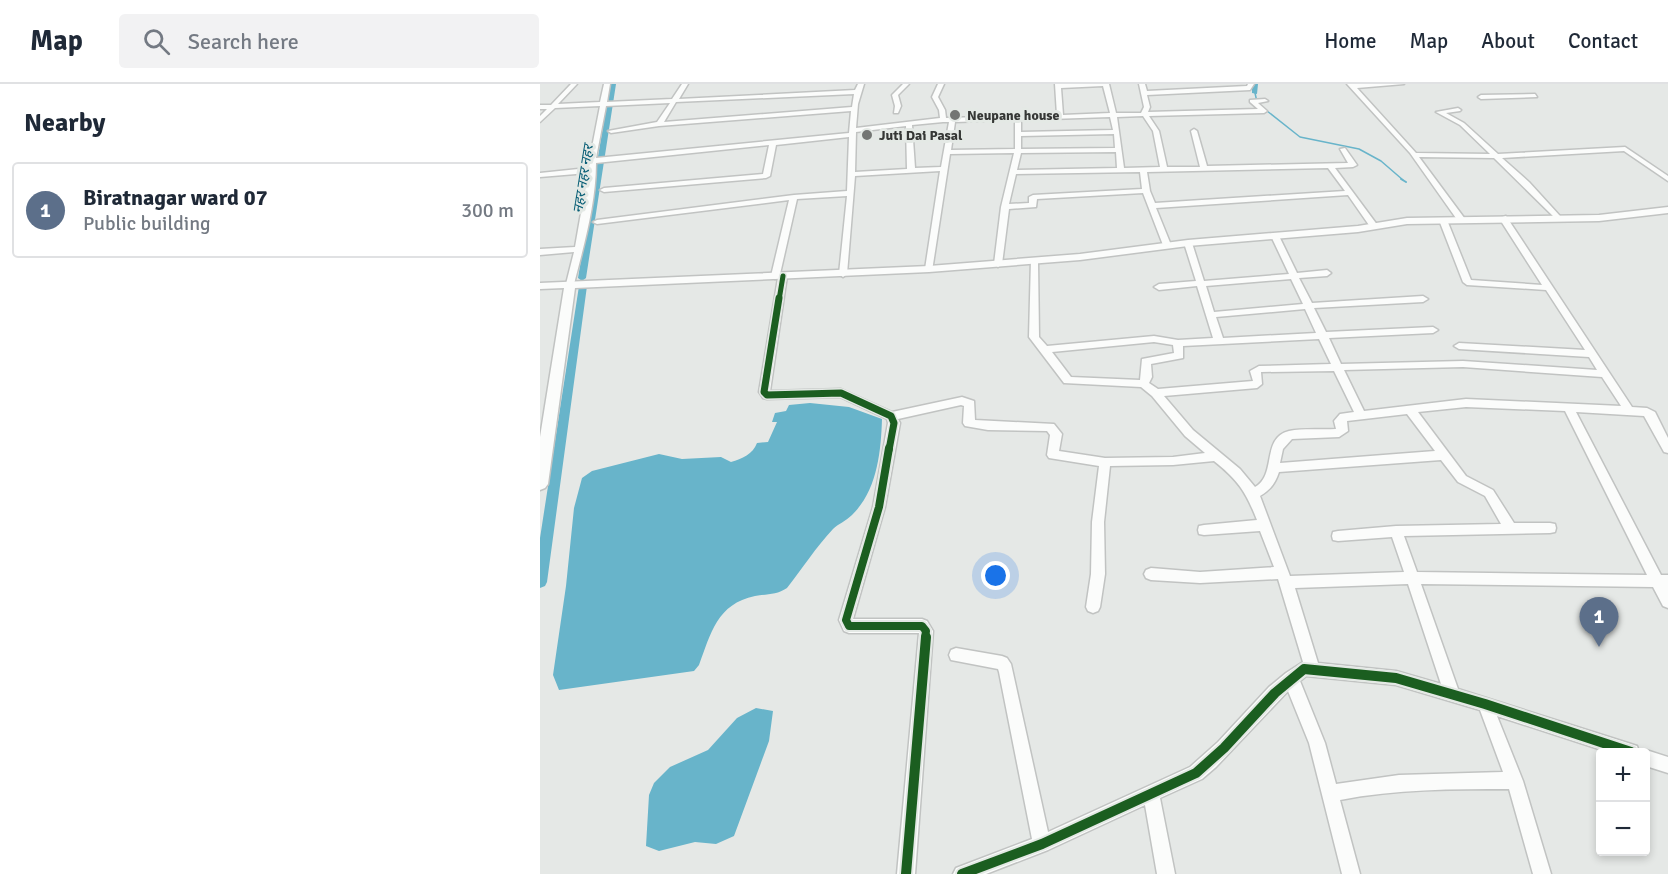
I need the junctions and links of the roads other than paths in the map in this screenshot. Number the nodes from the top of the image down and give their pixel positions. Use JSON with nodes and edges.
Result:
{"nodes":[{"id":1,"x":574,"y":84,"type":"edge"},
{"id":2,"x":607,"y":84,"type":"edge"},
{"id":3,"x":685,"y":84,"type":"edge"},
{"id":4,"x":861,"y":84,"type":"edge"},
{"id":5,"x":906,"y":84,"type":"edge"},
{"id":6,"x":941,"y":84,"type":"edge"},
{"id":7,"x":1142,"y":84,"type":"edge"},
{"id":8,"x":1251,"y":84,"type":"edge"},
{"id":9,"x":1401,"y":84,"type":"edge"},
{"id":10,"x":1058,"y":85,"type":"edge"},
{"id":11,"x":1351,"y":85,"type":"edge"},
{"id":12,"x":855,"y":92,"type":"junction"},
{"id":13,"x":1144,"y":93,"type":"junction"},
{"id":14,"x":1535,"y":96,"type":"dead end"},
{"id":15,"x":1481,"y":97,"type":"dead end"},
{"id":16,"x":675,"y":100,"type":"junction"},
{"id":17,"x":1265,"y":101,"type":"dead end"},
{"id":18,"x":607,"y":105,"type":"junction"},
{"id":19,"x":540,"y":107,"type":"edge"},
{"id":20,"x":554,"y":107,"type":"junction"},
{"id":21,"x":854,"y":110,"type":"junction"},
{"id":22,"x":1458,"y":110,"type":"dead end"},
{"id":23,"x":896,"y":112,"type":"dead end"},
{"id":24,"x":1145,"y":116,"type":"junction"},
{"id":25,"x":1114,"y":117,"type":"junction"},
{"id":26,"x":1060,"y":118,"type":"junction"},
{"id":27,"x":540,"y":120,"type":"edge"},
{"id":28,"x":948,"y":120,"type":"junction"},
{"id":29,"x":1018,"y":120,"type":"junction"},
{"id":30,"x":659,"y":124,"type":"junction"},
{"id":31,"x":909,"y":124,"type":"junction"},
{"id":32,"x":611,"y":131,"type":"dead end"},
{"id":33,"x":1194,"y":131,"type":"dead end"},
{"id":34,"x":854,"y":132,"type":"junction"},
{"id":35,"x":1117,"y":132,"type":"junction"},
{"id":36,"x":1018,"y":134,"type":"junction"},
{"id":37,"x":773,"y":142,"type":"junction"},
{"id":38,"x":1343,"y":149,"type":"dead end"},
{"id":39,"x":1018,"y":150,"type":"junction"},
{"id":40,"x":1119,"y":150,"type":"junction"},
{"id":41,"x":947,"y":152,"type":"junction"},
{"id":42,"x":1415,"y":155,"type":"junction"},
{"id":43,"x":1495,"y":156,"type":"junction"},
{"id":44,"x":594,"y":160,"type":"junction"},
{"id":45,"x":1330,"y":165,"type":"junction"},
{"id":46,"x":944,"y":169,"type":"junction"},
{"id":47,"x":1204,"y":169,"type":"junction"},
{"id":48,"x":592,"y":170,"type":"junction"},
{"id":49,"x":911,"y":170,"type":"junction"},
{"id":50,"x":1121,"y":170,"type":"junction"},
{"id":51,"x":1143,"y":170,"type":"junction"},
{"id":52,"x":1164,"y":170,"type":"junction"},
{"id":53,"x":1014,"y":172,"type":"junction"},
{"id":54,"x":852,"y":174,"type":"junction"},
{"id":55,"x":540,"y":175,"type":"edge"},
{"id":56,"x":1668,"y":179,"type":"edge"},
{"id":57,"x":604,"y":190,"type":"dead end"},
{"id":58,"x":1146,"y":192,"type":"junction"},
{"id":59,"x":851,"y":193,"type":"junction"},
{"id":60,"x":1349,"y":193,"type":"junction"},
{"id":61,"x":794,"y":197,"type":"junction"},
{"id":62,"x":1151,"y":206,"type":"junction"},
{"id":63,"x":1005,"y":207,"type":"junction"},
{"id":64,"x":1668,"y":210,"type":"edge"},
{"id":65,"x":1503,"y":218,"type":"junction"},
{"id":66,"x":1557,"y":218,"type":"junction"},
{"id":67,"x":1461,"y":219,"type":"junction"},
{"id":68,"x":1443,"y":220,"type":"junction"},
{"id":69,"x":597,"y":222,"type":"dead end"},
{"id":70,"x":1374,"y":226,"type":"junction"},
{"id":71,"x":1275,"y":236,"type":"junction"},
{"id":72,"x":1188,"y":243,"type":"junction"},
{"id":73,"x":1167,"y":245,"type":"junction"},
{"id":74,"x":578,"y":249,"type":"junction"},
{"id":75,"x":540,"y":252,"type":"edge"},
{"id":76,"x":1034,"y":261,"type":"junction"},
{"id":77,"x":998,"y":264,"type":"junction"},
{"id":78,"x":929,"y":269,"type":"junction"},
{"id":79,"x":1327,"y":273,"type":"dead end"},
{"id":80,"x":843,"y":274,"type":"junction"},
{"id":81,"x":1294,"y":275,"type":"junction"},
{"id":82,"x":779,"y":276,"type":"junction"},
{"id":83,"x":570,"y":284,"type":"junction"},
{"id":84,"x":1202,"y":284,"type":"junction"},
{"id":85,"x":540,"y":287,"type":"edge"},
{"id":86,"x":1159,"y":287,"type":"dead end"},
{"id":87,"x":1550,"y":288,"type":"junction"},
{"id":88,"x":1423,"y":299,"type":"dead end"},
{"id":89,"x":1309,"y":306,"type":"junction"},
{"id":90,"x":1211,"y":315,"type":"junction"},
{"id":91,"x":1433,"y":330,"type":"dead end"},
{"id":92,"x":1324,"y":336,"type":"junction"},
{"id":93,"x":1219,"y":340,"type":"junction"},
{"id":94,"x":1178,"y":343,"type":"junction"},
{"id":95,"x":1459,"y":346,"type":"dead end"},
{"id":96,"x":1044,"y":350,"type":"junction"},
{"id":97,"x":1593,"y":354,"type":"junction"},
{"id":98,"x":1338,"y":367,"type":"junction"},
{"id":99,"x":1606,"y":374,"type":"junction"},
{"id":100,"x":1143,"y":384,"type":"junction"},
{"id":101,"x":1156,"y":393,"type":"junction"},
{"id":102,"x":1568,"y":407,"type":"junction"},
{"id":103,"x":1629,"y":410,"type":"junction"},
{"id":104,"x":1411,"y":411,"type":"junction"},
{"id":105,"x":891,"y":416,"type":"junction"},
{"id":106,"x":1361,"y":416,"type":"junction"},
{"id":107,"x":1668,"y":449,"type":"edge"},
{"id":108,"x":1444,"y":455,"type":"junction"},
{"id":109,"x":1216,"y":456,"type":"junction"},
{"id":110,"x":1106,"y":462,"type":"junction"},
{"id":111,"x":1273,"y":468,"type":"junction"},
{"id":112,"x":540,"y":484,"type":"edge"},
{"id":113,"x":1253,"y":494,"type":"junction"},
{"id":114,"x":1264,"y":525,"type":"junction"},
{"id":115,"x":1550,"y":528,"type":"dead end"},
{"id":116,"x":1511,"y":529,"type":"junction"},
{"id":117,"x":1204,"y":530,"type":"dead end"},
{"id":118,"x":1396,"y":531,"type":"junction"},
{"id":119,"x":1338,"y":536,"type":"dead end"},
{"id":120,"x":1151,"y":574,"type":"dead end"},
{"id":121,"x":1284,"y":577,"type":"junction"},
{"id":122,"x":1413,"y":578,"type":"junction"},
{"id":123,"x":1663,"y":580,"type":"edge"},
{"id":124,"x":1668,"y":602,"type":"edge"},
{"id":125,"x":1093,"y":607,"type":"dead end"},
{"id":126,"x":956,"y":655,"type":"dead end"},
{"id":127,"x":1312,"y":669,"type":"junction"},
{"id":128,"x":1291,"y":678,"type":"junction"},
{"id":129,"x":1453,"y":695,"type":"junction"},
{"id":130,"x":1485,"y":704,"type":"junction"},
{"id":131,"x":1616,"y":748,"type":"edge"},
{"id":132,"x":1650,"y":759,"type":"edge"},
{"id":133,"x":1668,"y":765,"type":"edge"},
{"id":134,"x":1515,"y":781,"type":"junction"},
{"id":135,"x":1151,"y":794,"type":"junction"},
{"id":136,"x":1330,"y":794,"type":"junction"},
{"id":137,"x":1042,"y":844,"type":"junction"},
{"id":138,"x":906,"y":874,"type":"edge"},
{"id":139,"x":962,"y":874,"type":"edge"},
{"id":140,"x":1166,"y":874,"type":"edge"},
{"id":141,"x":1351,"y":874,"type":"edge"},
{"id":142,"x":1542,"y":874,"type":"edge"}],
"edges":[{"from":1,"to":20,"type":"street"},
{"from":2,"to":18,"type":"street"},
{"from":3,"to":16,"type":"street"},
{"from":4,"to":12,"type":"street"},
{"from":5,"to":23,"type":"street"},
{"from":6,"to":28,"type":"street"},
{"from":7,"to":13,"type":"street"},
{"from":8,"to":13,"type":"street"},
{"from":9,"to":11,"type":"street"},
{"from":10,"to":25,"type":"street"},
{"from":10,"to":26,"type":"street"},
{"from":11,"to":42,"type":"street"},
{"from":12,"to":16,"type":"street"},
{"from":12,"to":21,"type":"street"},
{"from":13,"to":24,"type":"street"},
{"from":14,"to":15,"type":"street"},
{"from":16,"to":18,"type":"street"},
{"from":16,"to":30,"type":"street"},
{"from":17,"to":24,"type":"street"},
{"from":18,"to":20,"type":"street"},
{"from":18,"to":44,"type":"street"},
{"from":19,"to":20,"type":"street"},
{"from":20,"to":27,"type":"street"},
{"from":21,"to":30,"type":"street"},
{"from":21,"to":34,"type":"street"},
{"from":22,"to":43,"type":"street"},
{"from":24,"to":25,"type":"street"},
{"from":24,"to":52,"type":"street"},
{"from":25,"to":26,"type":"street"},
{"from":25,"to":35,"type":"street"},
{"from":26,"to":29,"type":"street"},
{"from":28,"to":29,"type":"street"},
{"from":28,"to":31,"type":"street"},
{"from":28,"to":41,"type":"street"},
{"from":29,"to":36,"type":"street"},
{"from":30,"to":32,"type":"street"},
{"from":31,"to":34,"type":"street"},
{"from":31,"to":49,"type":"street"},
{"from":33,"to":47,"type":"street"},
{"from":34,"to":37,"type":"street"},
{"from":34,"to":54,"type":"street"},
{"from":35,"to":36,"type":"street"},
{"from":35,"to":40,"type":"street"},
{"from":36,"to":39,"type":"street"},
{"from":37,"to":44,"type":"street"},
{"from":37,"to":57,"type":"street"},
{"from":38,"to":45,"type":"street"},
{"from":39,"to":40,"type":"street"},
{"from":39,"to":41,"type":"street"},
{"from":39,"to":53,"type":"street"},
{"from":40,"to":50,"type":"street"},
{"from":41,"to":46,"type":"street"},
{"from":42,"to":43,"type":"street"},
{"from":42,"to":67,"type":"street"},
{"from":43,"to":56,"type":"street"},
{"from":43,"to":66,"type":"street"},
{"from":44,"to":48,"type":"street"},
{"from":45,"to":47,"type":"street"},
{"from":45,"to":60,"type":"street"},
{"from":46,"to":49,"type":"street"},
{"from":46,"to":78,"type":"street"},
{"from":47,"to":52,"type":"street"},
{"from":48,"to":55,"type":"street"},
{"from":48,"to":74,"type":"street"},
{"from":49,"to":54,"type":"street"},
{"from":50,"to":51,"type":"street"},
{"from":50,"to":53,"type":"street"},
{"from":51,"to":52,"type":"street"},
{"from":51,"to":58,"type":"street"},
{"from":53,"to":63,"type":"street"},
{"from":54,"to":59,"type":"street"},
{"from":58,"to":62,"type":"street"},
{"from":58,"to":63,"type":"street"},
{"from":59,"to":61,"type":"street"},
{"from":59,"to":80,"type":"street"},
{"from":60,"to":62,"type":"street"},
{"from":60,"to":70,"type":"street"},
{"from":61,"to":69,"type":"street"},
{"from":61,"to":82,"type":"street"},
{"from":62,"to":73,"type":"street"},
{"from":63,"to":77,"type":"street"},
{"from":64,"to":66,"type":"main road"},
{"from":65,"to":66,"type":"main road"},
{"from":65,"to":67,"type":"main road"},
{"from":65,"to":87,"type":"street"},
{"from":67,"to":68,"type":"main road"},
{"from":68,"to":70,"type":"main road"},
{"from":68,"to":87,"type":"street"},
{"from":70,"to":71,"type":"main road"},
{"from":71,"to":72,"type":"main road"},
{"from":71,"to":81,"type":"street"},
{"from":72,"to":73,"type":"main road"},
{"from":72,"to":84,"type":"street"},
{"from":73,"to":76,"type":"main road"},
{"from":74,"to":75,"type":"street"},
{"from":74,"to":83,"type":"street"},
{"from":76,"to":77,"type":"main road"},
{"from":76,"to":96,"type":"street"},
{"from":77,"to":78,"type":"main road"},
{"from":78,"to":80,"type":"main road"},
{"from":79,"to":81,"type":"street"},
{"from":80,"to":82,"type":"main road"},
{"from":81,"to":84,"type":"street"},
{"from":81,"to":89,"type":"street"},
{"from":82,"to":83,"type":"main road"},
{"from":82,"to":105,"type":"street"},
{"from":83,"to":85,"type":"main road"},
{"from":83,"to":112,"type":"main road"},
{"from":84,"to":86,"type":"street"},
{"from":84,"to":90,"type":"street"},
{"from":87,"to":97,"type":"street"},
{"from":88,"to":89,"type":"street"},
{"from":89,"to":90,"type":"street"},
{"from":89,"to":92,"type":"street"},
{"from":90,"to":93,"type":"street"},
{"from":91,"to":92,"type":"street"},
{"from":92,"to":93,"type":"street"},
{"from":92,"to":98,"type":"street"},
{"from":93,"to":94,"type":"street"},
{"from":94,"to":96,"type":"street"},
{"from":94,"to":100,"type":"street"},
{"from":95,"to":97,"type":"street"},
{"from":96,"to":100,"type":"street"},
{"from":97,"to":99,"type":"street"},
{"from":98,"to":99,"type":"street"},
{"from":98,"to":101,"type":"street"},
{"from":98,"to":106,"type":"street"},
{"from":99,"to":103,"type":"street"},
{"from":100,"to":101,"type":"street"},
{"from":101,"to":109,"type":"street"},
{"from":102,"to":103,"type":"street"},
{"from":102,"to":104,"type":"street"},
{"from":102,"to":123,"type":"street"},
{"from":103,"to":107,"type":"street"},
{"from":104,"to":106,"type":"street"},
{"from":104,"to":108,"type":"street"},
{"from":105,"to":110,"type":"street"},
{"from":105,"to":138,"type":"street"},
{"from":106,"to":111,"type":"street"},
{"from":108,"to":111,"type":"street"},
{"from":108,"to":116,"type":"street"},
{"from":109,"to":110,"type":"street"},
{"from":109,"to":113,"type":"street"},
{"from":110,"to":125,"type":"street"},
{"from":111,"to":113,"type":"street"},
{"from":113,"to":114,"type":"street"},
{"from":114,"to":117,"type":"street"},
{"from":114,"to":121,"type":"street"},
{"from":115,"to":116,"type":"street"},
{"from":116,"to":118,"type":"street"},
{"from":118,"to":119,"type":"street"},
{"from":118,"to":122,"type":"street"},
{"from":120,"to":121,"type":"street"},
{"from":121,"to":122,"type":"street"},
{"from":121,"to":127,"type":"street"},
{"from":122,"to":123,"type":"street"},
{"from":122,"to":129,"type":"street"},
{"from":123,"to":124,"type":"street"},
{"from":126,"to":137,"type":"street"},
{"from":127,"to":128,"type":"street"},
{"from":127,"to":129,"type":"street"},
{"from":128,"to":135,"type":"street"},
{"from":128,"to":136,"type":"street"},
{"from":129,"to":130,"type":"street"},
{"from":130,"to":131,"type":"street"},
{"from":130,"to":134,"type":"street"},
{"from":132,"to":133,"type":"street"},
{"from":134,"to":136,"type":"street"},
{"from":134,"to":142,"type":"street"},
{"from":135,"to":137,"type":"street"},
{"from":135,"to":140,"type":"street"},
{"from":136,"to":141,"type":"street"},
{"from":137,"to":139,"type":"street"}]}
